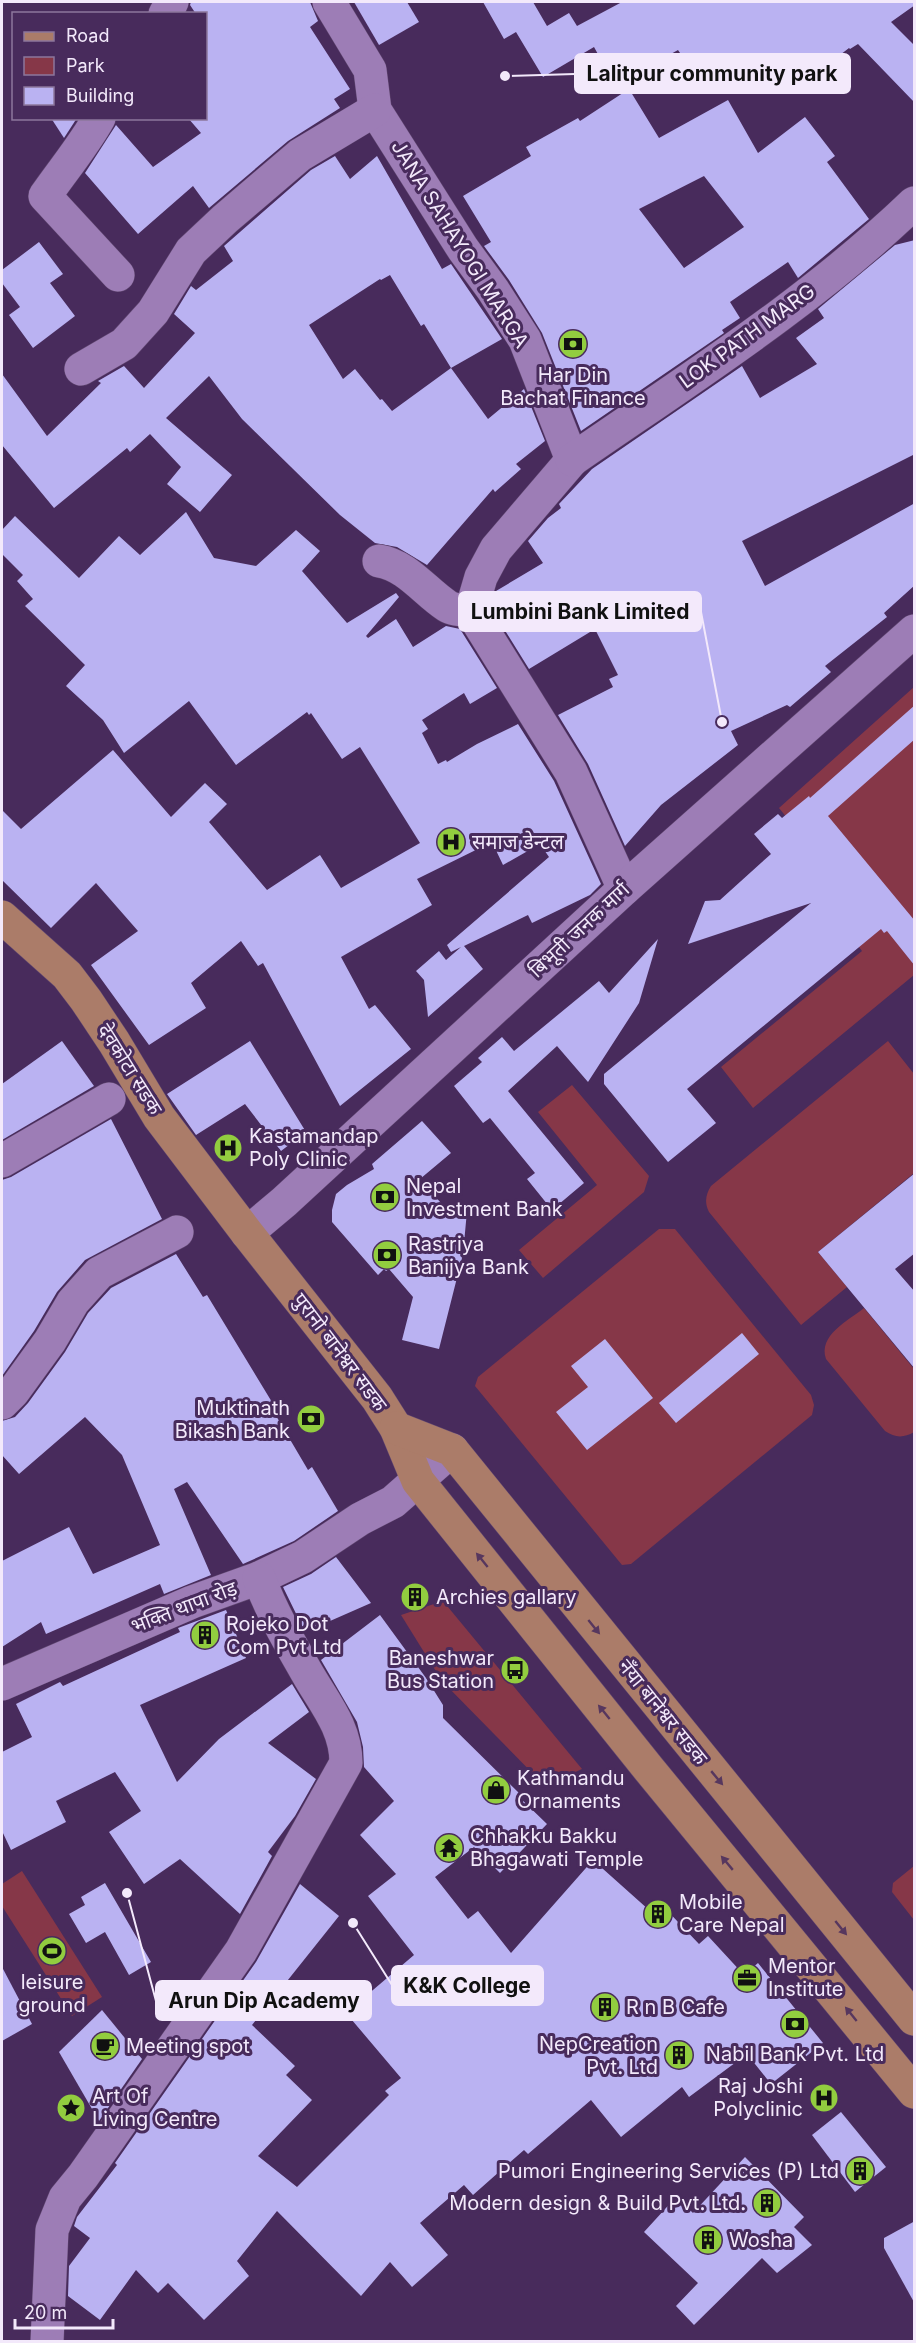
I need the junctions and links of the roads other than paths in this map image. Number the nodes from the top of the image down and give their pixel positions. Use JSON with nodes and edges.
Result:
{"nodes":[{"id":1,"x":329,"y":2,"type":"edge"},
{"id":2,"x":375,"y":110,"type":"junction"},
{"id":3,"x":98,"y":120,"type":"edge"},
{"id":4,"x":915,"y":203,"type":"edge"},
{"id":5,"x":118,"y":275,"type":"dead end"},
{"id":6,"x":81,"y":369,"type":"dead end"},
{"id":7,"x":572,"y":460,"type":"junction"},
{"id":8,"x":379,"y":561,"type":"dead end"},
{"id":9,"x":471,"y":611,"type":"junction"},
{"id":10,"x":915,"y":631,"type":"edge"},
{"id":11,"x":624,"y":889,"type":"junction"},
{"id":12,"x":2,"y":917,"type":"edge"},
{"id":13,"x":109,"y":1099,"type":"dead end"},
{"id":14,"x":2,"y":1161,"type":"edge"},
{"id":15,"x":177,"y":1232,"type":"dead end"},
{"id":16,"x":247,"y":1233,"type":"junction"},
{"id":17,"x":2,"y":1403,"type":"edge"},
{"id":18,"x":396,"y":1428,"type":"junction"},
{"id":19,"x":452,"y":1450,"type":"junction"},
{"id":20,"x":418,"y":1481,"type":"junction"},
{"id":21,"x":259,"y":1578,"type":"junction"},
{"id":22,"x":2,"y":1684,"type":"edge"},
{"id":23,"x":915,"y":2019,"type":"edge"},
{"id":24,"x":915,"y":2092,"type":"edge"},
{"id":25,"x":47,"y":2342,"type":"edge"}],
"edges":[{"from":1,"to":2,"type":"street","name":"JANA SAHAYOGI MARGA"},
{"from":2,"to":6,"type":"street"},
{"from":2,"to":7,"type":"street","name":"JANA SAHAYOGI MARGA"},
{"from":3,"to":5,"type":"street"},
{"from":4,"to":7,"type":"street","name":"LOK PATH MARG"},
{"from":7,"to":9,"type":"street"},
{"from":8,"to":9,"type":"street"},
{"from":9,"to":11,"type":"street"},
{"from":10,"to":11,"type":"street","name":"बिभूती जनक मार्ग"},
{"from":11,"to":16,"type":"street","name":"बिभूती जनक मार्ग"},
{"from":12,"to":16,"type":"main road","name":"देवकोटा सडक"},
{"from":13,"to":14,"type":"street"},
{"from":15,"to":17,"type":"street"},
{"from":16,"to":18,"type":"main road","name":"पुरानो बानेश्वर सडक"},
{"from":18,"to":19,"type":"main road","name":"नँया बानेश्वर सडक"},
{"from":18,"to":20,"type":"main road","name":"पुरानो बानेश्वर सडक"},
{"from":19,"to":20,"type":"street","name":"भक्ति थापा रोड़"},
{"from":19,"to":23,"type":"main road","name":"नँया बानेश्वर सडक","one_way":true},
{"from":20,"to":21,"type":"street","name":"भक्ति थापा रोड़"},
{"from":24,"to":20,"type":"main road","one_way":true},
{"from":21,"to":22,"type":"street","name":"भक्ति थापा रोड़"},
{"from":21,"to":25,"type":"street"}]}
